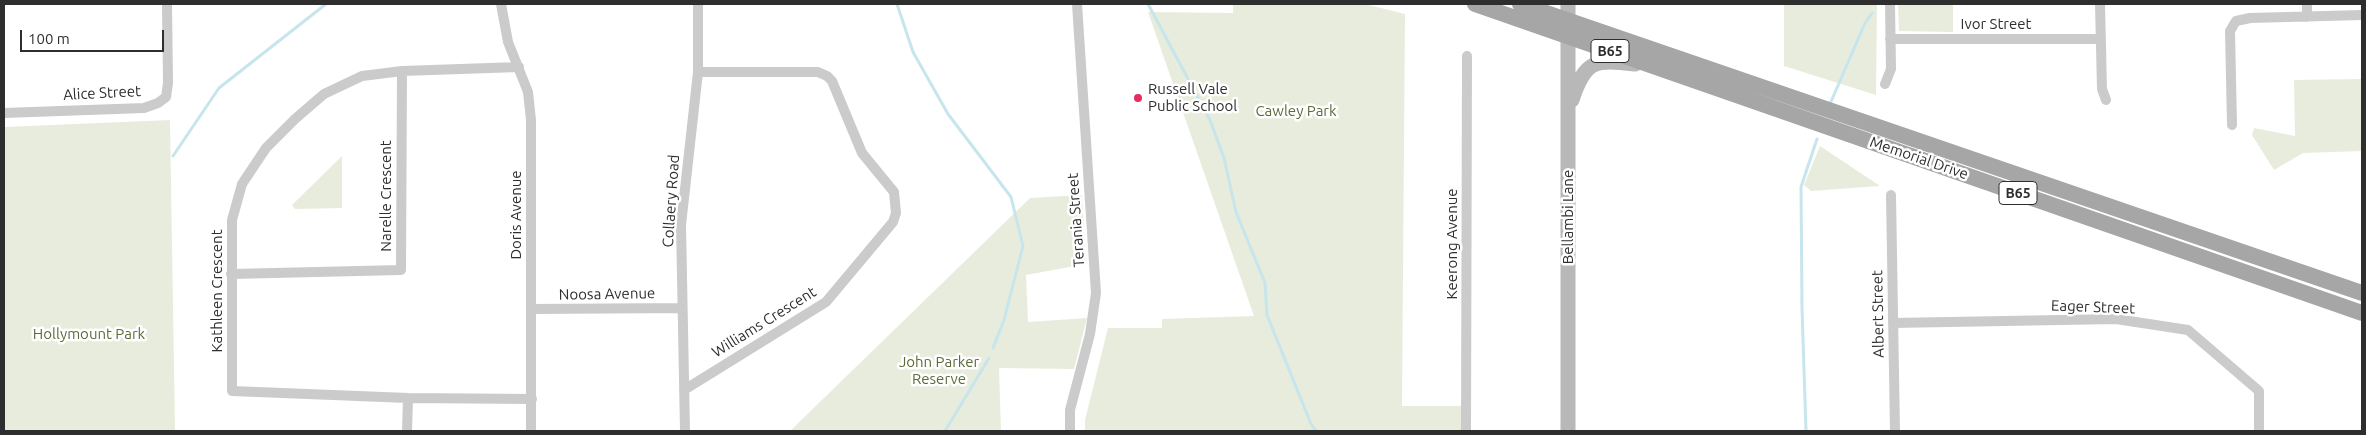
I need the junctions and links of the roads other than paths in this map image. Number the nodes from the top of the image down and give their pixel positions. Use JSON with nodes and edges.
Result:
{"nodes":[{"id":1,"x":167,"y":4,"type":"edge"},
{"id":2,"x":501,"y":4,"type":"edge"},
{"id":3,"x":698,"y":4,"type":"edge"},
{"id":4,"x":1077,"y":4,"type":"edge"},
{"id":5,"x":1475,"y":4,"type":"edge"},
{"id":6,"x":1520,"y":4,"type":"edge"},
{"id":7,"x":1568,"y":4,"type":"edge"},
{"id":8,"x":1890,"y":4,"type":"edge"},
{"id":9,"x":2100,"y":4,"type":"edge"},
{"id":10,"x":2307,"y":4,"type":"edge"},
{"id":11,"x":2362,"y":15,"type":"edge"},
{"id":12,"x":2307,"y":16,"type":"junction"},
{"id":13,"x":1568,"y":21,"type":"junction"},
{"id":14,"x":1568,"y":38,"type":"junction"},
{"id":15,"x":1890,"y":39,"type":"junction"},
{"id":16,"x":2101,"y":39,"type":"junction"},
{"id":17,"x":1467,"y":56,"type":"dead end"},
{"id":18,"x":1651,"y":66,"type":"junction"},
{"id":19,"x":519,"y":67,"type":"junction"},
{"id":20,"x":402,"y":71,"type":"junction"},
{"id":21,"x":698,"y":72,"type":"junction"},
{"id":22,"x":1886,"y":84,"type":"dead end"},
{"id":23,"x":2106,"y":100,"type":"dead end"},
{"id":24,"x":4,"y":113,"type":"edge"},
{"id":25,"x":1568,"y":114,"type":"junction"},
{"id":26,"x":2232,"y":125,"type":"dead end"},
{"id":27,"x":1891,"y":195,"type":"dead end"},
{"id":28,"x":231,"y":274,"type":"junction"},
{"id":29,"x":2362,"y":293,"type":"edge"},
{"id":30,"x":682,"y":308,"type":"junction"},
{"id":31,"x":532,"y":309,"type":"junction"},
{"id":32,"x":2362,"y":313,"type":"edge"},
{"id":33,"x":1893,"y":323,"type":"junction"},
{"id":34,"x":684,"y":390,"type":"junction"},
{"id":35,"x":408,"y":398,"type":"junction"},
{"id":36,"x":532,"y":399,"type":"junction"},
{"id":37,"x":407,"y":431,"type":"edge"},
{"id":38,"x":531,"y":431,"type":"edge"},
{"id":39,"x":684,"y":431,"type":"edge"},
{"id":40,"x":1070,"y":431,"type":"edge"},
{"id":41,"x":1466,"y":431,"type":"edge"},
{"id":42,"x":1568,"y":431,"type":"edge"},
{"id":43,"x":1895,"y":431,"type":"edge"},
{"id":44,"x":2259,"y":431,"type":"edge"}],
"edges":[{"from":1,"to":24,"type":"street","name":"Alice Street"},
{"from":2,"to":19,"type":"street","name":"Doris Avenue"},
{"from":3,"to":21,"type":"street","name":"Collaery Road"},
{"from":4,"to":40,"type":"street","name":"Terania Street"},
{"from":5,"to":14,"type":"main road","name":"Memorial Drive","number":"B65"},
{"from":6,"to":13,"type":"main road","name":"Memorial Drive","number":"B65"},
{"from":7,"to":13,"type":"main road","name":"Bellambi Lane"},
{"from":8,"to":15,"type":"street"},
{"from":9,"to":16,"type":"street"},
{"from":10,"to":12,"type":"street"},
{"from":11,"to":12,"type":"street"},
{"from":12,"to":26,"type":"street"},
{"from":13,"to":14,"type":"main road","name":"Bellambi Lane"},
{"from":13,"to":29,"type":"main road","name":"Memorial Drive","number":"B65"},
{"from":14,"to":18,"type":"main road","name":"Memorial Drive","number":"B65"},
{"from":14,"to":25,"type":"main road","name":"Bellambi Lane"},
{"from":15,"to":16,"type":"street","name":"Ivor Street"},
{"from":15,"to":22,"type":"street"},
{"from":16,"to":23,"type":"street"},
{"from":17,"to":41,"type":"street","name":"Keerong Avenue"},
{"from":18,"to":25,"type":"main road"},
{"from":18,"to":32,"type":"main road","name":"Memorial Drive","number":"B65"},
{"from":19,"to":20,"type":"street","name":"Kathleen Crescent"},
{"from":19,"to":31,"type":"street","name":"Doris Avenue"},
{"from":20,"to":28,"type":"street","name":"Kathleen Crescent"},
{"from":20,"to":28,"type":"street","name":"Narelle Crescent"},
{"from":21,"to":30,"type":"street","name":"Collaery Road"},
{"from":21,"to":34,"type":"street","name":"Williams Crescent"},
{"from":25,"to":42,"type":"main road","name":"Bellambi Lane"},
{"from":27,"to":33,"type":"street","name":"Albert Street"},
{"from":28,"to":35,"type":"street","name":"Kathleen Crescent"},
{"from":30,"to":31,"type":"street","name":"Noosa Avenue"},
{"from":30,"to":34,"type":"street","name":"Collaery Road"},
{"from":31,"to":36,"type":"street","name":"Doris Avenue"},
{"from":33,"to":43,"type":"street","name":"Albert Street"},
{"from":33,"to":44,"type":"street","name":"Eager Street"},
{"from":34,"to":39,"type":"street","name":"Collaery Road"},
{"from":35,"to":36,"type":"street","name":"Kathleen Crescent"},
{"from":35,"to":37,"type":"street"},
{"from":36,"to":38,"type":"street","name":"Doris Avenue"}]}
